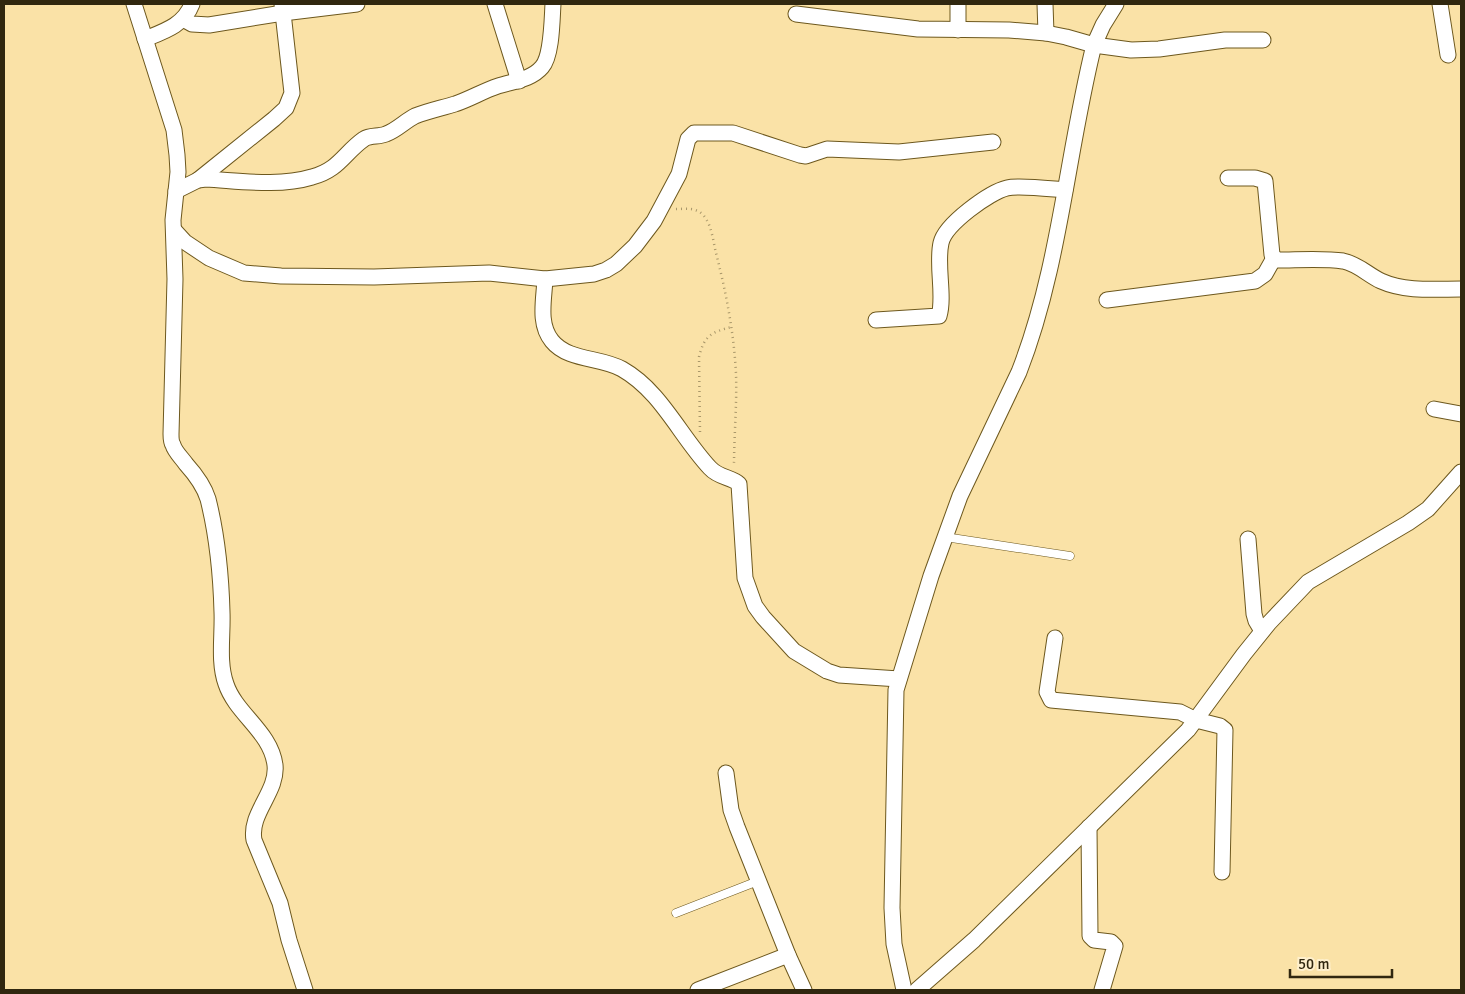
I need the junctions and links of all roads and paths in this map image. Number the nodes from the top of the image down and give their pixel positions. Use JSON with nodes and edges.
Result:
{"nodes":[{"id":1,"x":134,"y":4,"type":"edge"},
{"id":2,"x":192,"y":4,"type":"edge"},
{"id":3,"x":357,"y":4,"type":"edge"},
{"id":4,"x":495,"y":4,"type":"edge"},
{"id":5,"x":553,"y":4,"type":"edge"},
{"id":6,"x":958,"y":4,"type":"edge"},
{"id":7,"x":1045,"y":4,"type":"edge"},
{"id":8,"x":1116,"y":4,"type":"edge"},
{"id":9,"x":1440,"y":4,"type":"edge"},
{"id":10,"x":282,"y":8,"type":"edge"},
{"id":11,"x":796,"y":14,"type":"dead end"},
{"id":12,"x":183,"y":19,"type":"junction"},
{"id":13,"x":958,"y":30,"type":"junction"},
{"id":14,"x":1046,"y":33,"type":"junction"},
{"id":15,"x":145,"y":39,"type":"junction"},
{"id":16,"x":1263,"y":40,"type":"dead end"},
{"id":17,"x":1094,"y":45,"type":"junction"},
{"id":18,"x":1448,"y":56,"type":"dead end"},
{"id":19,"x":519,"y":81,"type":"junction"},
{"id":20,"x":993,"y":142,"type":"dead end"},
{"id":21,"x":1228,"y":178,"type":"dead end"},
{"id":22,"x":198,"y":180,"type":"junction"},
{"id":23,"x":1065,"y":190,"type":"junction"},
{"id":24,"x":176,"y":191,"type":"junction"},
{"id":25,"x":660,"y":210,"type":"junction"},
{"id":26,"x":174,"y":230,"type":"junction"},
{"id":27,"x":1274,"y":258,"type":"junction"},
{"id":28,"x":545,"y":279,"type":"junction"},
{"id":29,"x":1461,"y":289,"type":"edge"},
{"id":30,"x":1108,"y":300,"type":"dead end"},
{"id":31,"x":876,"y":320,"type":"dead end"},
{"id":32,"x":732,"y":326,"type":"junction"},
{"id":33,"x":1434,"y":409,"type":"dead end"},
{"id":34,"x":1461,"y":414,"type":"edge"},
{"id":35,"x":700,"y":454,"type":"junction"},
{"id":36,"x":1461,"y":472,"type":"edge"},
{"id":37,"x":734,"y":480,"type":"junction"},
{"id":38,"x":945,"y":537,"type":"junction"},
{"id":39,"x":1248,"y":539,"type":"dead end"},
{"id":40,"x":1070,"y":556,"type":"dead end"},
{"id":41,"x":1262,"y":631,"type":"junction"},
{"id":42,"x":1055,"y":638,"type":"dead end"},
{"id":43,"x":899,"y":679,"type":"junction"},
{"id":44,"x":1196,"y":720,"type":"junction"},
{"id":45,"x":726,"y":774,"type":"dead end"},
{"id":46,"x":1089,"y":827,"type":"junction"},
{"id":47,"x":1222,"y":872,"type":"dead end"},
{"id":48,"x":758,"y":882,"type":"junction"},
{"id":49,"x":676,"y":913,"type":"dead end"},
{"id":50,"x":788,"y":955,"type":"junction"},
{"id":51,"x":305,"y":990,"type":"edge"},
{"id":52,"x":698,"y":990,"type":"edge"},
{"id":53,"x":804,"y":990,"type":"edge"},
{"id":54,"x":904,"y":990,"type":"edge"},
{"id":55,"x":917,"y":990,"type":"edge"},
{"id":56,"x":1102,"y":990,"type":"edge"}],
"edges":[{"from":1,"to":15,"type":"street"},
{"from":2,"to":12,"type":"street"},
{"from":3,"to":10,"type":"street"},
{"from":4,"to":19,"type":"street"},
{"from":5,"to":19,"type":"street"},
{"from":6,"to":13,"type":"street"},
{"from":7,"to":14,"type":"street"},
{"from":8,"to":17,"type":"street"},
{"from":9,"to":18,"type":"street"},
{"from":10,"to":12,"type":"street"},
{"from":10,"to":22,"type":"street"},
{"from":11,"to":13,"type":"street"},
{"from":12,"to":15,"type":"street"},
{"from":13,"to":14,"type":"street"},
{"from":14,"to":17,"type":"street"},
{"from":15,"to":24,"type":"street"},
{"from":16,"to":17,"type":"street"},
{"from":17,"to":23,"type":"street"},
{"from":19,"to":22,"type":"street"},
{"from":20,"to":25,"type":"street"},
{"from":21,"to":27,"type":"street"},
{"from":22,"to":24,"type":"street"},
{"from":23,"to":31,"type":"street"},
{"from":23,"to":38,"type":"street"},
{"from":24,"to":26,"type":"street"},
{"from":25,"to":28,"type":"street"},
{"from":25,"to":32,"type":"path"},
{"from":26,"to":28,"type":"street"},
{"from":26,"to":51,"type":"street"},
{"from":27,"to":29,"type":"street"},
{"from":27,"to":30,"type":"street"},
{"from":28,"to":35,"type":"street"},
{"from":32,"to":35,"type":"path"},
{"from":32,"to":37,"type":"path"},
{"from":33,"to":34,"type":"street"},
{"from":35,"to":37,"type":"street"},
{"from":36,"to":41,"type":"street"},
{"from":37,"to":43,"type":"street"},
{"from":38,"to":40,"type":"lane"},
{"from":38,"to":43,"type":"street"},
{"from":39,"to":41,"type":"street"},
{"from":41,"to":44,"type":"street"},
{"from":42,"to":44,"type":"street"},
{"from":43,"to":54,"type":"street"},
{"from":44,"to":46,"type":"street"},
{"from":44,"to":47,"type":"street"},
{"from":45,"to":48,"type":"street"},
{"from":46,"to":55,"type":"street"},
{"from":46,"to":56,"type":"street"},
{"from":48,"to":49,"type":"lane"},
{"from":48,"to":50,"type":"street"},
{"from":50,"to":52,"type":"street"},
{"from":50,"to":53,"type":"street"}]}
